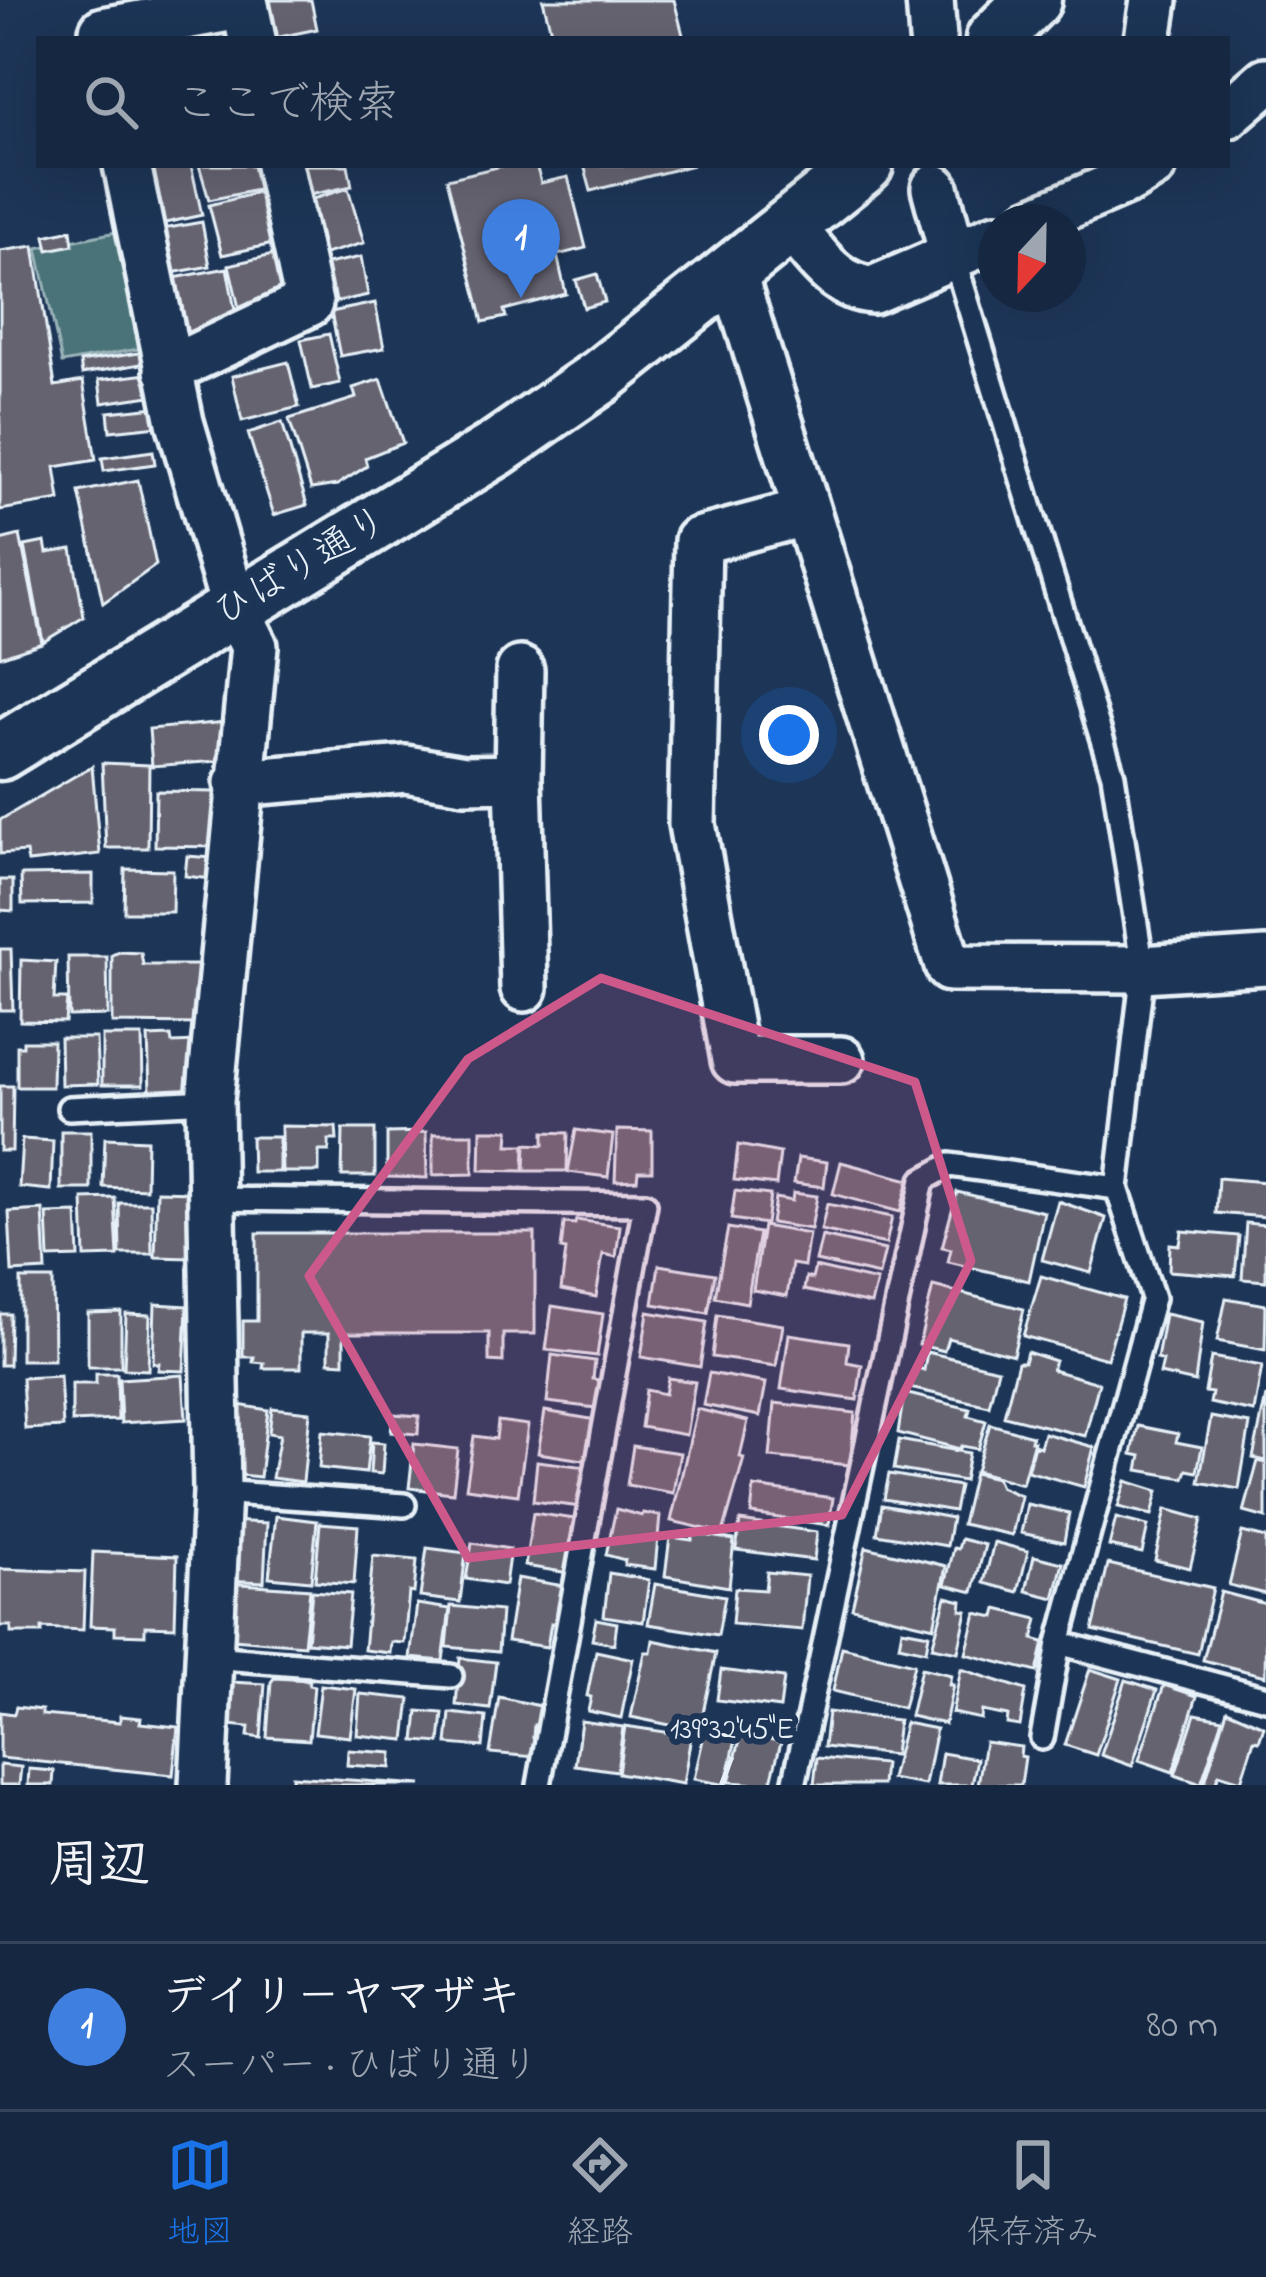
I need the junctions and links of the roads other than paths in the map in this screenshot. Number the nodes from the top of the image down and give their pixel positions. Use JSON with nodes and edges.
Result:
{"nodes":[{"id":1,"x":930,"y":0,"type":"edge"},
{"id":2,"x":1033,"y":0,"type":"edge"},
{"id":3,"x":1154,"y":0,"type":"edge"},
{"id":4,"x":102,"y":23,"type":"edge"},
{"id":5,"x":251,"y":36,"type":"edge"},
{"id":6,"x":933,"y":36,"type":"edge"},
{"id":7,"x":997,"y":36,"type":"edge"},
{"id":8,"x":1148,"y":36,"type":"edge"},
{"id":9,"x":1266,"y":81,"type":"edge"},
{"id":10,"x":1230,"y":113,"type":"edge"},
{"id":11,"x":128,"y":168,"type":"edge"},
{"id":12,"x":280,"y":168,"type":"edge"},
{"id":13,"x":861,"y":168,"type":"edge"},
{"id":14,"x":1138,"y":170,"type":"edge"},
{"id":15,"x":935,"y":188,"type":"dead end"},
{"id":16,"x":1067,"y":204,"type":"edge"},
{"id":17,"x":792,"y":226,"type":"junction"},
{"id":18,"x":978,"y":245,"type":"edge"},
{"id":19,"x":953,"y":255,"type":"junction"},
{"id":20,"x":733,"y":274,"type":"junction"},
{"id":21,"x":168,"y":370,"type":"junction"},
{"id":22,"x":807,"y":512,"type":"junction"},
{"id":23,"x":235,"y":609,"type":"junction"},
{"id":24,"x":520,"y":670,"type":"dead end"},
{"id":25,"x":0,"y":752,"type":"edge"},
{"id":26,"x":518,"y":778,"type":"junction"},
{"id":27,"x":238,"y":783,"type":"junction"},
{"id":28,"x":1266,"y":962,"type":"edge"},
{"id":29,"x":1143,"y":969,"type":"junction"},
{"id":30,"x":524,"y":988,"type":"dead end"},
{"id":31,"x":842,"y":1060,"type":"dead end"},
{"id":32,"x":210,"y":1101,"type":"junction"},
{"id":33,"x":69,"y":1108,"type":"dead end"},
{"id":34,"x":1117,"y":1188,"type":"junction"},
{"id":35,"x":213,"y":1199,"type":"junction"},
{"id":36,"x":217,"y":1492,"type":"junction"},
{"id":37,"x":404,"y":1504,"type":"dead end"},
{"id":38,"x":1059,"y":1643,"type":"junction"},
{"id":39,"x":210,"y":1657,"type":"junction"},
{"id":40,"x":451,"y":1676,"type":"dead end"},
{"id":41,"x":1266,"y":1698,"type":"edge"},
{"id":42,"x":1042,"y":1738,"type":"dead end"},
{"id":43,"x":203,"y":1785,"type":"edge"},
{"id":44,"x":539,"y":1785,"type":"edge"},
{"id":45,"x":794,"y":1785,"type":"edge"}],
"edges":[{"from":1,"to":6,"type":"street"},
{"from":2,"to":7,"type":"street"},
{"from":3,"to":8,"type":"street"},
{"from":4,"to":5,"type":"street"},
{"from":9,"to":10,"type":"street"},
{"from":11,"to":21,"type":"street"},
{"from":12,"to":21,"type":"street"},
{"from":13,"to":17,"type":"street","name":"ひばり通り"},
{"from":14,"to":16,"type":"street"},
{"from":15,"to":19,"type":"street"},
{"from":17,"to":19,"type":"street"},
{"from":17,"to":20,"type":"street","name":"ひばり通り"},
{"from":18,"to":19,"type":"street"},
{"from":19,"to":29,"type":"lane"},
{"from":20,"to":22,"type":"street"},
{"from":20,"to":23,"type":"street","name":"ひばり通り"},
{"from":21,"to":23,"type":"street"},
{"from":22,"to":29,"type":"street"},
{"from":22,"to":31,"type":"street"},
{"from":23,"to":25,"type":"street","name":"ひばり通り"},
{"from":23,"to":27,"type":"street"},
{"from":24,"to":26,"type":"street"},
{"from":26,"to":27,"type":"street"},
{"from":26,"to":30,"type":"street"},
{"from":27,"to":32,"type":"street"},
{"from":28,"to":29,"type":"street"},
{"from":29,"to":34,"type":"lane"},
{"from":32,"to":33,"type":"lane"},
{"from":32,"to":35,"type":"street"},
{"from":34,"to":38,"type":"lane"},
{"from":34,"to":45,"type":"lane"},
{"from":35,"to":36,"type":"street"},
{"from":35,"to":44,"type":"lane"},
{"from":36,"to":37,"type":"lane"},
{"from":36,"to":39,"type":"street"},
{"from":38,"to":41,"type":"lane"},
{"from":38,"to":42,"type":"lane"},
{"from":39,"to":40,"type":"lane"},
{"from":39,"to":43,"type":"street"}]}
